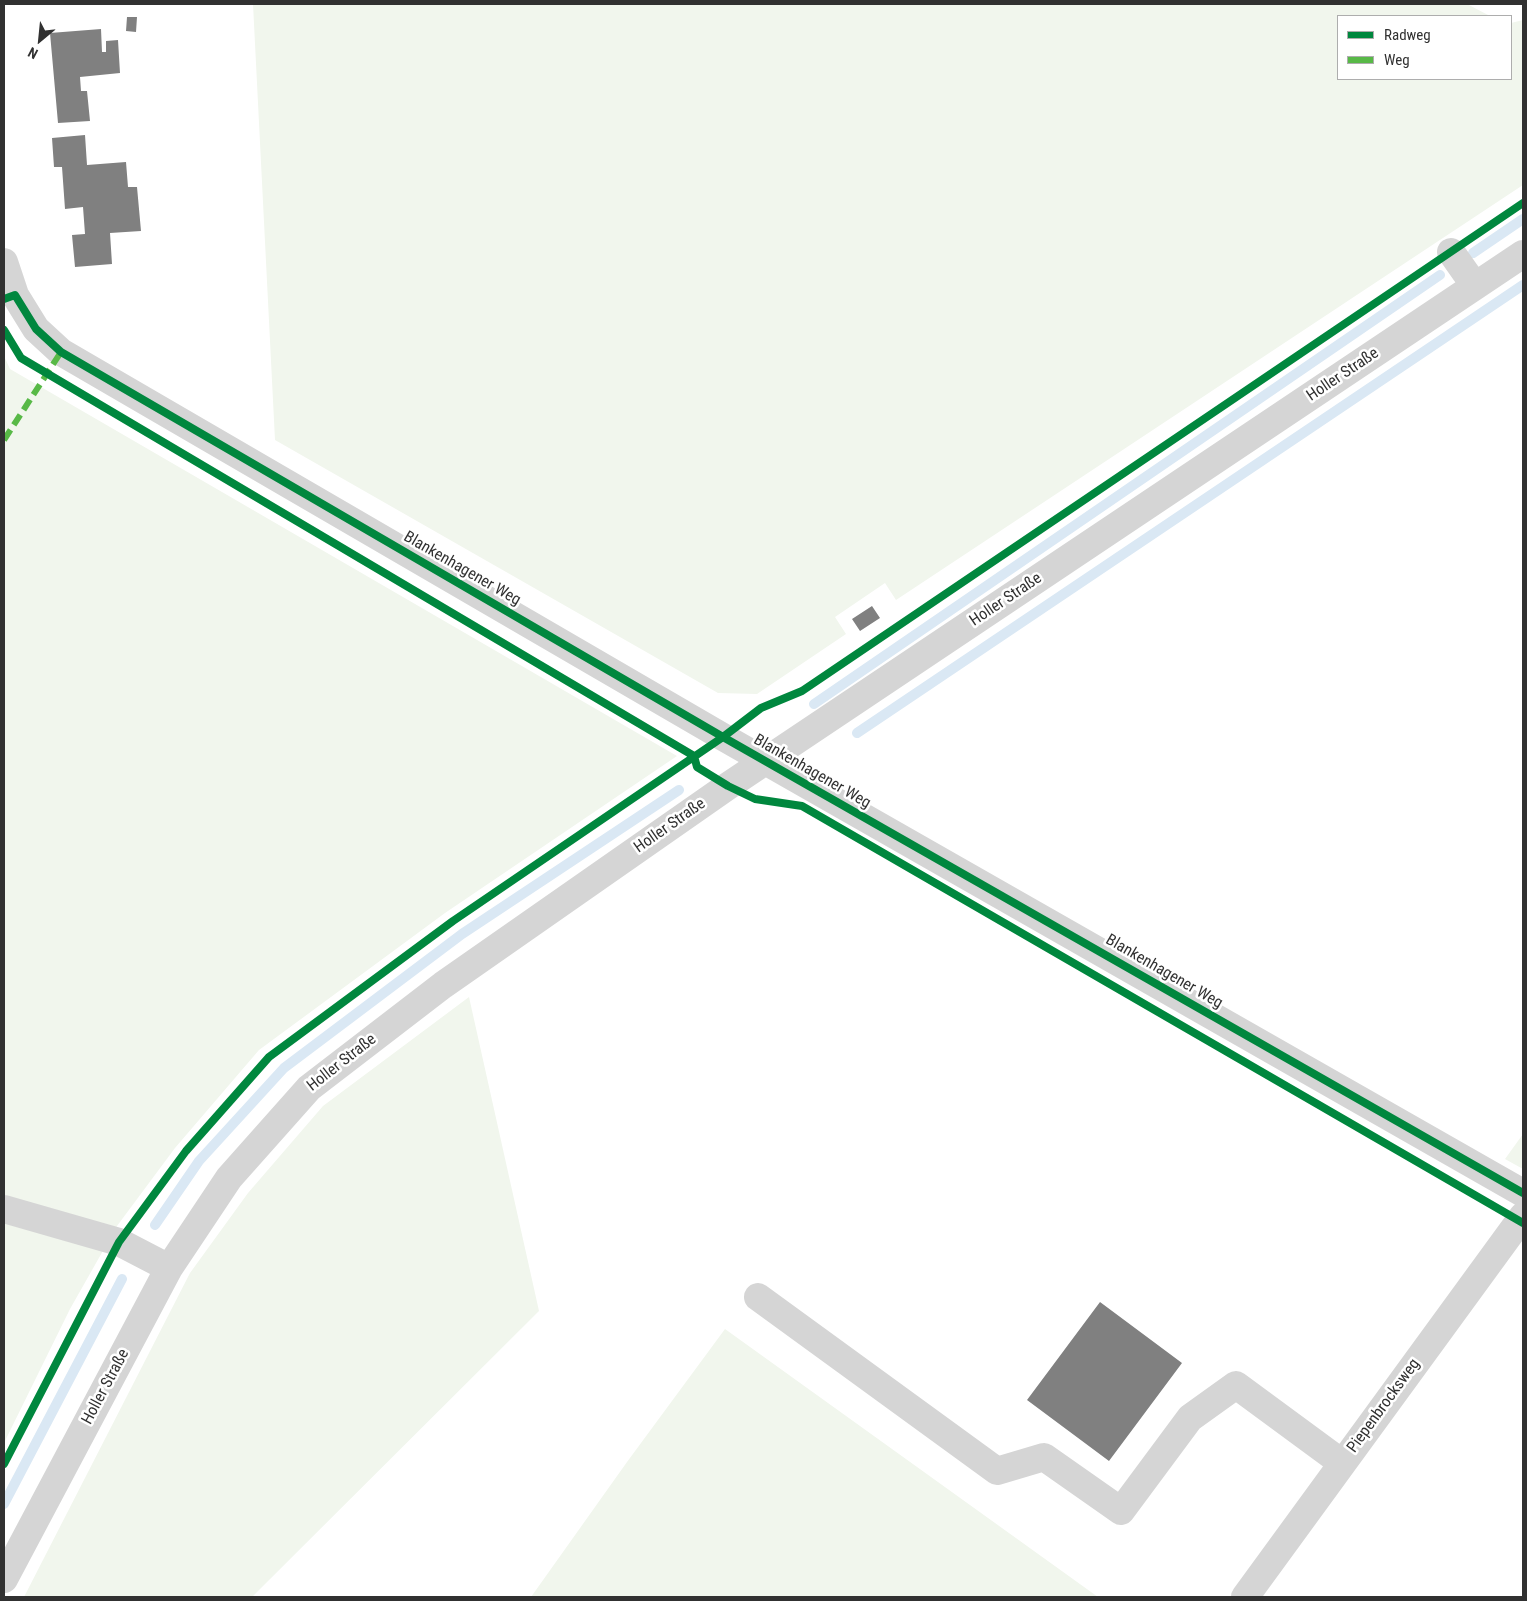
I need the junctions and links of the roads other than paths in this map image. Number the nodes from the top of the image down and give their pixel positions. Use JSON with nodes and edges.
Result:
{"nodes":[{"id":1,"x":1451,"y":252,"type":"dead end"},
{"id":2,"x":1523,"y":254,"type":"edge"},
{"id":3,"x":4,"y":262,"type":"edge"},
{"id":4,"x":1475,"y":286,"type":"junction"},
{"id":5,"x":9,"y":297,"type":"edge"},
{"id":6,"x":766,"y":761,"type":"junction"},
{"id":7,"x":1523,"y":1193,"type":"edge"},
{"id":8,"x":4,"y":1209,"type":"edge"},
{"id":9,"x":1523,"y":1216,"type":"edge"},
{"id":10,"x":169,"y":1268,"type":"junction"},
{"id":11,"x":758,"y":1297,"type":"dead end"},
{"id":12,"x":1342,"y":1463,"type":"junction"},
{"id":13,"x":4,"y":1579,"type":"edge"},
{"id":14,"x":1245,"y":1597,"type":"edge"}],
"edges":[{"from":1,"to":4,"type":"street"},
{"from":2,"to":4,"type":"street","name":"Holler Straße"},
{"from":3,"to":5,"type":"street","name":"Blankenhagener Weg"},
{"from":4,"to":6,"type":"street","name":"Holler Straße"},
{"from":5,"to":6,"type":"street","name":"Blankenhagener Weg"},
{"from":6,"to":7,"type":"street","name":"Blankenhagener Weg"},
{"from":6,"to":10,"type":"street","name":"Holler Straße"},
{"from":8,"to":10,"type":"street"},
{"from":9,"to":12,"type":"street","name":"Piepenbrocksweg"},
{"from":10,"to":13,"type":"street","name":"Holler Straße"},
{"from":11,"to":12,"type":"street"},
{"from":12,"to":14,"type":"street","name":"Piepenbrocksweg"}]}
